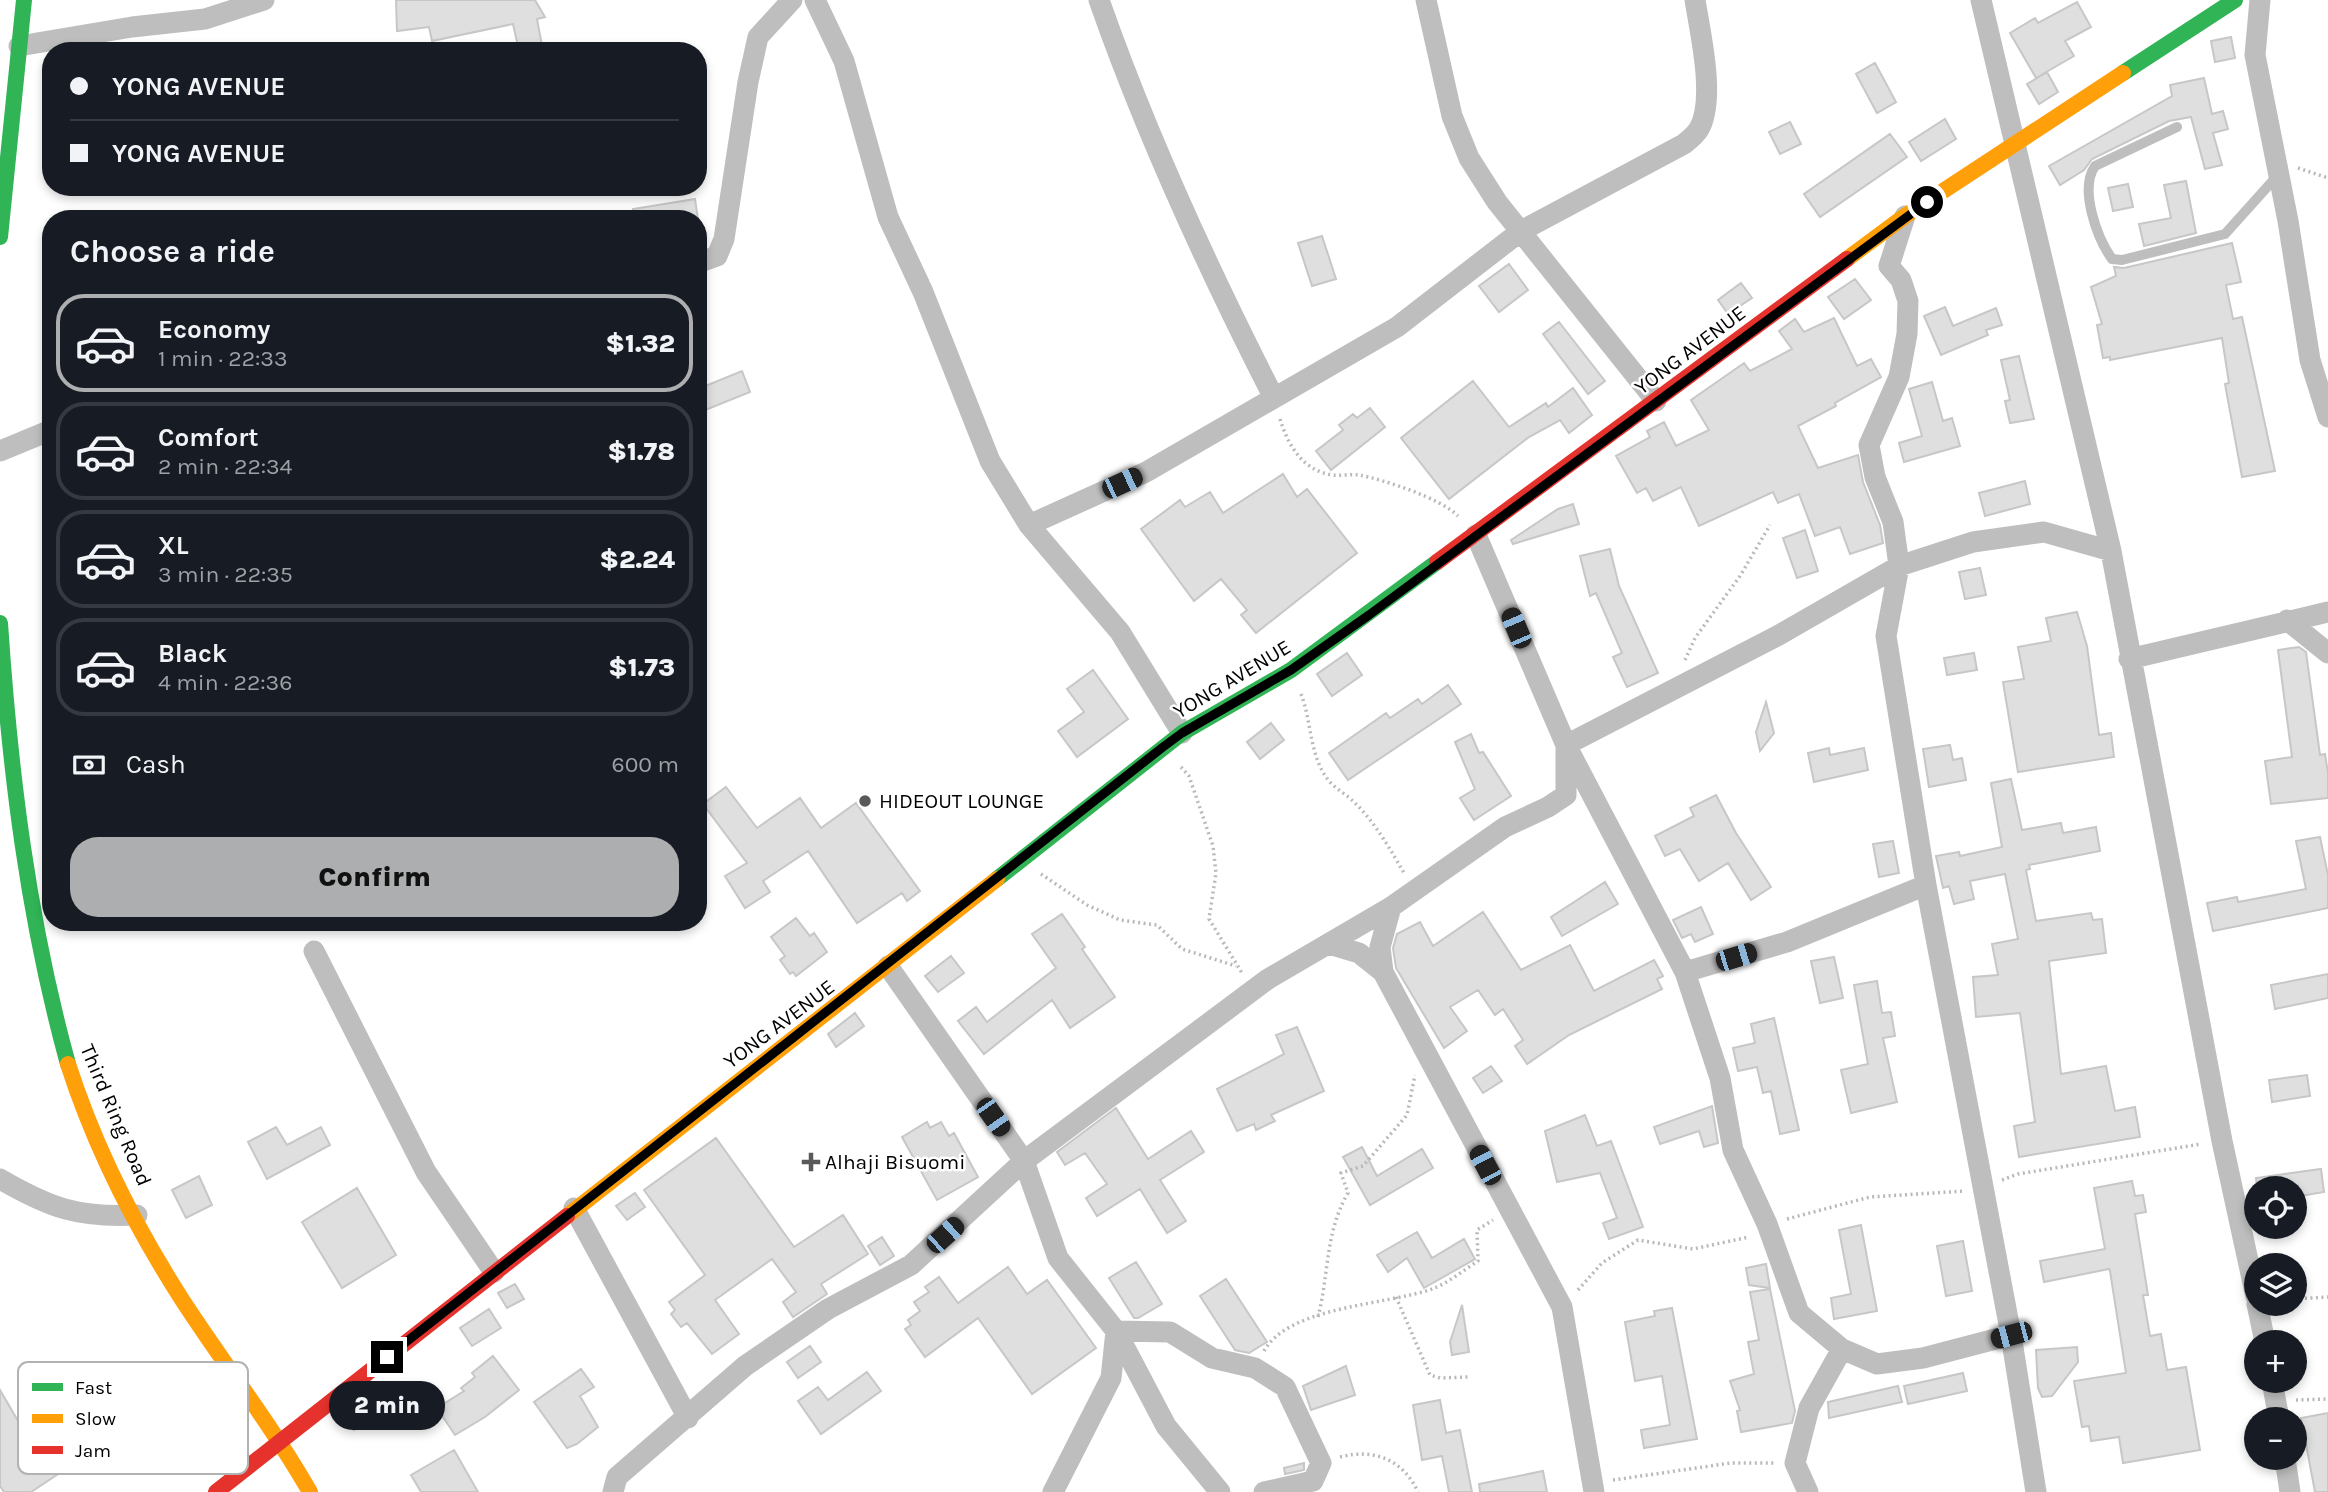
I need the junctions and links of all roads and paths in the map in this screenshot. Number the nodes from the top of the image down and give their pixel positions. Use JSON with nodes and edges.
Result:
{"nodes":[{"id":1,"x":24,"y":0,"type":"edge"},
{"id":2,"x":264,"y":0,"type":"edge"},
{"id":3,"x":792,"y":0,"type":"edge"},
{"id":4,"x":815,"y":0,"type":"edge"},
{"id":5,"x":1099,"y":0,"type":"edge"},
{"id":6,"x":1426,"y":0,"type":"edge"},
{"id":7,"x":1695,"y":0,"type":"edge"},
{"id":8,"x":1981,"y":0,"type":"edge"},
{"id":9,"x":2235,"y":0,"type":"edge"},
{"id":10,"x":2260,"y":0,"type":"edge"},
{"id":11,"x":42,"y":42,"type":"edge"},
{"id":12,"x":43,"y":42,"type":"edge"},
{"id":13,"x":19,"y":46,"type":"junction"},
{"id":14,"x":2177,"y":127,"type":"dead end"},
{"id":15,"x":2015,"y":144,"type":"junction"},
{"id":16,"x":2278,"y":175,"type":"junction"},
{"id":17,"x":1905,"y":216,"type":"junction"},
{"id":18,"x":1521,"y":231,"type":"junction"},
{"id":19,"x":0,"y":237,"type":"edge"},
{"id":20,"x":707,"y":260,"type":"edge"},
{"id":21,"x":2319,"y":358,"type":"edge"},
{"id":22,"x":1275,"y":398,"type":"junction"},
{"id":23,"x":1656,"y":401,"type":"junction"},
{"id":24,"x":2328,"y":417,"type":"edge"},
{"id":25,"x":42,"y":434,"type":"edge"},
{"id":26,"x":0,"y":451,"type":"edge"},
{"id":27,"x":1770,"y":524,"type":"dead end"},
{"id":28,"x":1029,"y":525,"type":"junction"},
{"id":29,"x":1476,"y":535,"type":"junction"},
{"id":30,"x":2110,"y":551,"type":"junction"},
{"id":31,"x":1899,"y":566,"type":"junction"},
{"id":32,"x":2328,"y":612,"type":"edge"},
{"id":33,"x":2287,"y":620,"type":"junction"},
{"id":34,"x":0,"y":623,"type":"edge"},
{"id":35,"x":2328,"y":653,"type":"edge"},
{"id":36,"x":2129,"y":659,"type":"junction"},
{"id":37,"x":1291,"y":670,"type":"junction"},
{"id":38,"x":1671,"y":691,"type":"junction"},
{"id":39,"x":1182,"y":733,"type":"junction"},
{"id":40,"x":1566,"y":745,"type":"junction"},
{"id":41,"x":1163,"y":747,"type":"junction"},
{"id":42,"x":1016,"y":860,"type":"junction"},
{"id":43,"x":1926,"y":885,"type":"junction"},
{"id":44,"x":1414,"y":890,"type":"junction"},
{"id":45,"x":1391,"y":907,"type":"junction"},
{"id":46,"x":1329,"y":944,"type":"junction"},
{"id":47,"x":314,"y":951,"type":"dead end"},
{"id":48,"x":888,"y":966,"type":"junction"},
{"id":49,"x":1238,"y":966,"type":"junction"},
{"id":50,"x":1383,"y":972,"type":"junction"},
{"id":51,"x":1685,"y":972,"type":"junction"},
{"id":52,"x":1268,"y":979,"type":"junction"},
{"id":53,"x":1424,"y":1049,"type":"junction"},
{"id":54,"x":2222,"y":1140,"type":"junction"},
{"id":55,"x":1024,"y":1161,"type":"junction"},
{"id":56,"x":0,"y":1179,"type":"edge"},
{"id":57,"x":1983,"y":1189,"type":"junction"},
{"id":58,"x":574,"y":1208,"type":"junction"},
{"id":59,"x":1510,"y":1211,"type":"junction"},
{"id":60,"x":137,"y":1215,"type":"junction"},
{"id":61,"x":1767,"y":1224,"type":"junction"},
{"id":62,"x":2246,"y":1253,"type":"edge"},
{"id":63,"x":494,"y":1272,"type":"junction"},
{"id":64,"x":1396,"y":1297,"type":"junction"},
{"id":65,"x":2328,"y":1297,"type":"edge"},
{"id":66,"x":2307,"y":1298,"type":"edge"},
{"id":67,"x":1562,"y":1307,"type":"junction"},
{"id":68,"x":1318,"y":1317,"type":"junction"},
{"id":69,"x":1116,"y":1331,"type":"junction"},
{"id":70,"x":2011,"y":1335,"type":"junction"},
{"id":71,"x":1842,"y":1349,"type":"junction"},
{"id":72,"x":223,"y":1362,"type":"edge"},
{"id":73,"x":1255,"y":1368,"type":"junction"},
{"id":74,"x":1468,"y":1377,"type":"dead end"},
{"id":75,"x":248,"y":1397,"type":"edge"},
{"id":76,"x":2328,"y":1399,"type":"edge"},
{"id":77,"x":2276,"y":1400,"type":"edge"},
{"id":78,"x":688,"y":1418,"type":"junction"},
{"id":79,"x":280,"y":1442,"type":"junction"},
{"id":80,"x":1794,"y":1463,"type":"junction"},
{"id":81,"x":295,"y":1464,"type":"junction"},
{"id":82,"x":1321,"y":1464,"type":"junction"},
{"id":83,"x":248,"y":1467,"type":"edge"},
{"id":84,"x":2287,"y":1470,"type":"edge"},
{"id":85,"x":239,"y":1474,"type":"edge"},
{"id":86,"x":1599,"y":1489,"type":"edge"},
{"id":87,"x":216,"y":1492,"type":"edge"},
{"id":88,"x":291,"y":1492,"type":"edge"},
{"id":89,"x":310,"y":1492,"type":"edge"},
{"id":90,"x":613,"y":1492,"type":"edge"},
{"id":91,"x":1053,"y":1492,"type":"edge"},
{"id":92,"x":1220,"y":1492,"type":"edge"},
{"id":93,"x":1264,"y":1492,"type":"edge"},
{"id":94,"x":1419,"y":1492,"type":"edge"},
{"id":95,"x":1808,"y":1492,"type":"edge"},
{"id":96,"x":2036,"y":1492,"type":"edge"},
{"id":97,"x":2290,"y":1492,"type":"edge"}],
"edges":[{"from":1,"to":13,"type":"street"},
{"from":2,"to":12,"type":"street"},
{"from":3,"to":20,"type":"street"},
{"from":4,"to":28,"type":"street"},
{"from":5,"to":22,"type":"street"},
{"from":6,"to":18,"type":"street"},
{"from":7,"to":18,"type":"street"},
{"from":8,"to":15,"type":"street"},
{"from":9,"to":15,"type":"street","name":"YONG AVENUE"},
{"from":10,"to":16,"type":"street"},
{"from":11,"to":13,"type":"street"},
{"from":13,"to":19,"type":"street"},
{"from":14,"to":16,"type":"lane"},
{"from":15,"to":17,"type":"street","name":"YONG AVENUE"},
{"from":15,"to":30,"type":"street"},
{"from":16,"to":21,"type":"street"},
{"from":17,"to":23,"type":"street","name":"YONG AVENUE"},
{"from":17,"to":31,"type":"street"},
{"from":18,"to":22,"type":"street"},
{"from":18,"to":23,"type":"street"},
{"from":21,"to":24,"type":"street"},
{"from":22,"to":28,"type":"street"},
{"from":22,"to":29,"type":"path"},
{"from":23,"to":29,"type":"street","name":"YONG AVENUE"},
{"from":25,"to":26,"type":"street"},
{"from":27,"to":38,"type":"path"},
{"from":28,"to":39,"type":"street"},
{"from":29,"to":37,"type":"street","name":"YONG AVENUE"},
{"from":29,"to":40,"type":"street"},
{"from":30,"to":31,"type":"street"},
{"from":30,"to":36,"type":"street"},
{"from":31,"to":38,"type":"street"},
{"from":31,"to":43,"type":"street"},
{"from":32,"to":33,"type":"street"},
{"from":33,"to":35,"type":"street"},
{"from":33,"to":36,"type":"street"},
{"from":34,"to":60,"type":"street","name":"Third Ring Road"},
{"from":36,"to":54,"type":"street"},
{"from":37,"to":39,"type":"street","name":"YONG AVENUE"},
{"from":37,"to":44,"type":"path"},
{"from":38,"to":40,"type":"street"},
{"from":39,"to":41,"type":"street","name":"YONG AVENUE"},
{"from":40,"to":44,"type":"street"},
{"from":40,"to":51,"type":"street"},
{"from":41,"to":42,"type":"street","name":"YONG AVENUE"},
{"from":41,"to":49,"type":"path"},
{"from":42,"to":48,"type":"street","name":"YONG AVENUE"},
{"from":42,"to":49,"type":"path"},
{"from":43,"to":51,"type":"street"},
{"from":43,"to":57,"type":"street"},
{"from":44,"to":45,"type":"street"},
{"from":45,"to":46,"type":"street"},
{"from":45,"to":50,"type":"street"},
{"from":46,"to":50,"type":"street"},
{"from":46,"to":52,"type":"street"},
{"from":47,"to":63,"type":"street"},
{"from":48,"to":55,"type":"street"},
{"from":48,"to":58,"type":"street","name":"YONG AVENUE"},
{"from":49,"to":52,"type":"path"},
{"from":50,"to":53,"type":"street"},
{"from":51,"to":61,"type":"street"},
{"from":52,"to":55,"type":"street"},
{"from":53,"to":59,"type":"street"},
{"from":53,"to":68,"type":"path"},
{"from":54,"to":57,"type":"path"},
{"from":54,"to":62,"type":"street"},
{"from":55,"to":69,"type":"street"},
{"from":55,"to":78,"type":"street"},
{"from":56,"to":60,"type":"street"},
{"from":57,"to":61,"type":"path"},
{"from":57,"to":70,"type":"street"},
{"from":58,"to":63,"type":"street","name":"YONG AVENUE"},
{"from":58,"to":78,"type":"street"},
{"from":59,"to":64,"type":"path"},
{"from":59,"to":67,"type":"street"},
{"from":60,"to":72,"type":"street","name":"Third Ring Road"},
{"from":61,"to":67,"type":"path"},
{"from":61,"to":71,"type":"street"},
{"from":63,"to":79,"type":"street","name":"YONG AVENUE"},
{"from":64,"to":68,"type":"path"},
{"from":64,"to":74,"type":"path"},
{"from":65,"to":66,"type":"path"},
{"from":67,"to":86,"type":"street"},
{"from":68,"to":73,"type":"path"},
{"from":69,"to":73,"type":"street"},
{"from":69,"to":91,"type":"street"},
{"from":69,"to":92,"type":"street"},
{"from":70,"to":71,"type":"street"},
{"from":70,"to":96,"type":"street"},
{"from":71,"to":80,"type":"street"},
{"from":73,"to":82,"type":"street"},
{"from":75,"to":79,"type":"street","name":"Third Ring Road"},
{"from":76,"to":77,"type":"path"},
{"from":78,"to":90,"type":"street"},
{"from":79,"to":81,"type":"street","name":"Third Ring Road"},
{"from":79,"to":83,"type":"street","name":"YONG AVENUE"},
{"from":80,"to":86,"type":"path"},
{"from":80,"to":95,"type":"street"},
{"from":81,"to":88,"type":"street"},
{"from":81,"to":89,"type":"street","name":"Third Ring Road"},
{"from":82,"to":93,"type":"street"},
{"from":82,"to":94,"type":"path"},
{"from":84,"to":97,"type":"street"},
{"from":85,"to":87,"type":"street","name":"YONG AVENUE"}]}
